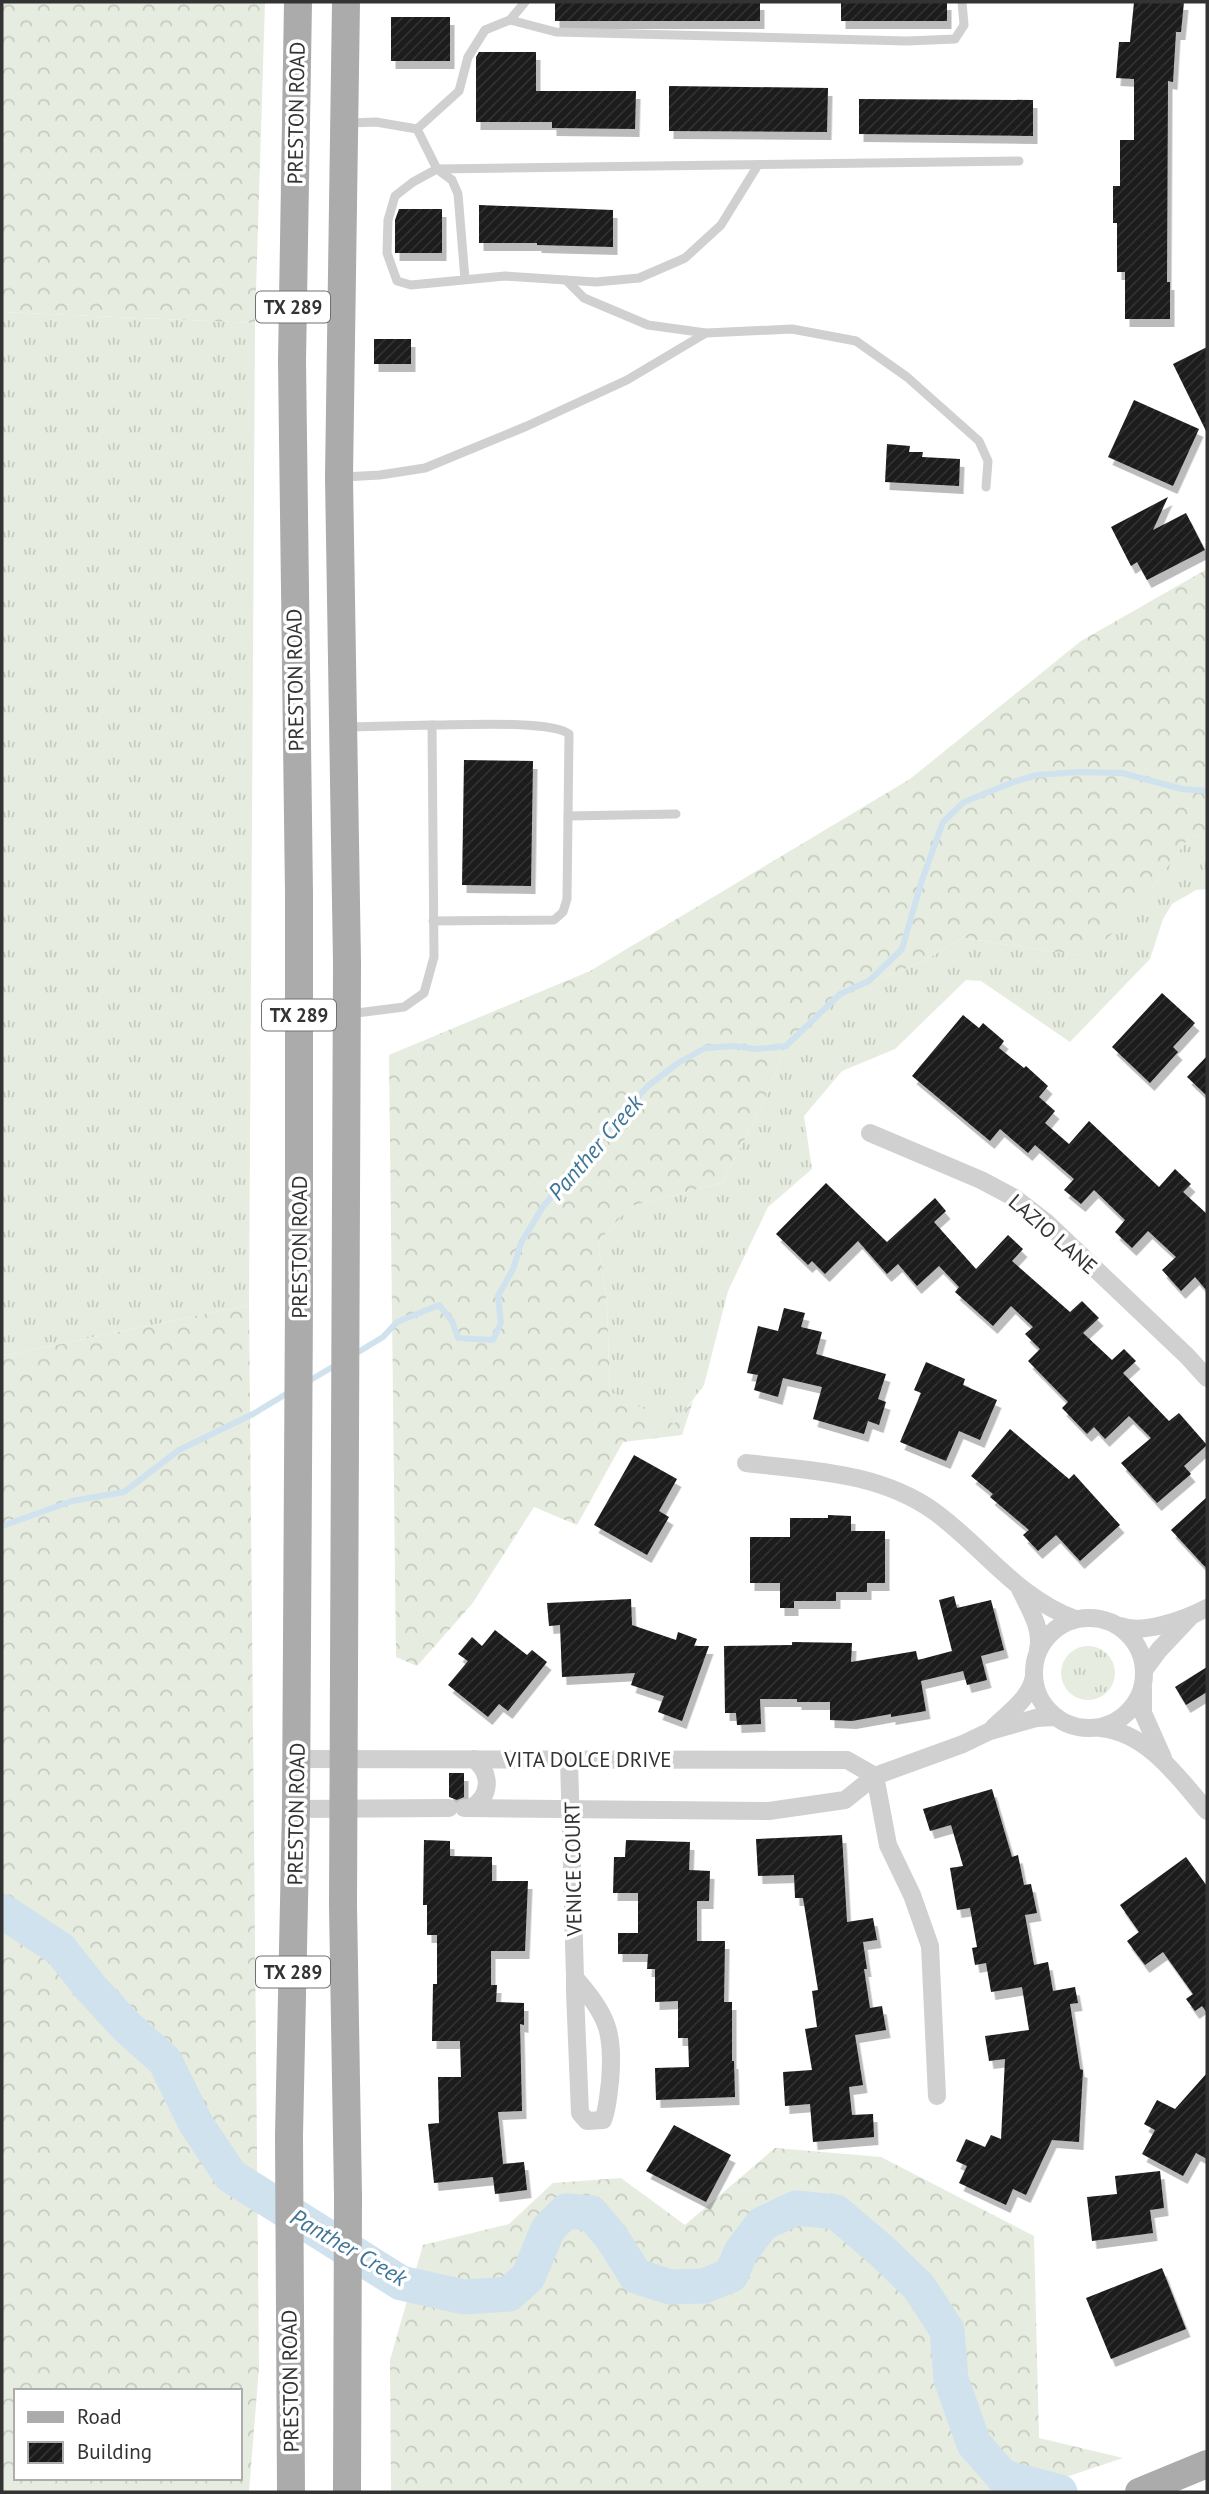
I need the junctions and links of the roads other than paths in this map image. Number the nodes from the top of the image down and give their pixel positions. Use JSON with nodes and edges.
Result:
{"nodes":[{"id":1,"x":298,"y":2,"type":"edge"},
{"id":2,"x":346,"y":2,"type":"edge"},
{"id":3,"x":525,"y":2,"type":"edge"},
{"id":4,"x":962,"y":2,"type":"edge"},
{"id":5,"x":510,"y":20,"type":"junction"},
{"id":6,"x":296,"y":123,"type":"junction"},
{"id":7,"x":344,"y":123,"type":"junction"},
{"id":8,"x":417,"y":129,"type":"junction"},
{"id":9,"x":1019,"y":161,"type":"dead end"},
{"id":10,"x":758,"y":165,"type":"junction"},
{"id":11,"x":437,"y":169,"type":"junction"},
{"id":12,"x":466,"y":279,"type":"junction"},
{"id":13,"x":566,"y":280,"type":"junction"},
{"id":14,"x":706,"y":333,"type":"junction"},
{"id":15,"x":339,"y":477,"type":"junction"},
{"id":16,"x":986,"y":487,"type":"dead end"},
{"id":17,"x":432,"y":725,"type":"junction"},
{"id":18,"x":344,"y":727,"type":"junction"},
{"id":19,"x":296,"y":729,"type":"junction"},
{"id":20,"x":676,"y":814,"type":"dead end"},
{"id":21,"x":568,"y":817,"type":"junction"},
{"id":22,"x":433,"y":921,"type":"junction"},
{"id":23,"x":347,"y":1014,"type":"junction"},
{"id":24,"x":870,"y":1133,"type":"dead end"},
{"id":25,"x":1207,"y":1378,"type":"edge"},
{"id":26,"x":746,"y":1463,"type":"dead end"},
{"id":27,"x":1020,"y":1589,"type":"junction"},
{"id":28,"x":1199,"y":1612,"type":"edge"},
{"id":29,"x":1075,"y":1619,"type":"junction"},
{"id":30,"x":1119,"y":1626,"type":"junction"},
{"id":31,"x":1038,"y":1650,"type":"junction"},
{"id":32,"x":1145,"y":1669,"type":"junction"},
{"id":33,"x":1034,"y":1676,"type":"junction"},
{"id":34,"x":1143,"y":1688,"type":"junction"},
{"id":35,"x":1056,"y":1717,"type":"junction"},
{"id":36,"x":1098,"y":1727,"type":"junction"},
{"id":37,"x":990,"y":1731,"type":"junction"},
{"id":38,"x":296,"y":1759,"type":"junction"},
{"id":39,"x":344,"y":1759,"type":"junction"},
{"id":40,"x":474,"y":1759,"type":"junction"},
{"id":41,"x":569,"y":1759,"type":"junction"},
{"id":42,"x":1165,"y":1761,"type":"junction"},
{"id":43,"x":875,"y":1776,"type":"junction"},
{"id":44,"x":461,"y":1808,"type":"junction"},
{"id":45,"x":572,"y":1808,"type":"junction"},
{"id":46,"x":296,"y":1809,"type":"junction"},
{"id":47,"x":344,"y":1809,"type":"junction"},
{"id":48,"x":1207,"y":1811,"type":"edge"},
{"id":49,"x":575,"y":1978,"type":"junction"},
{"id":50,"x":937,"y":2096,"type":"dead end"},
{"id":51,"x":1194,"y":2469,"type":"edge"},
{"id":52,"x":292,"y":2492,"type":"edge"},
{"id":53,"x":347,"y":2492,"type":"edge"},
{"id":54,"x":1139,"y":2492,"type":"edge"}],
"edges":[{"from":1,"to":6,"type":"main road","name":"PRESTON ROAD","number":"TX 289"},
{"from":2,"to":7,"type":"main road","number":"TX 289"},
{"from":3,"to":5,"type":"lane"},
{"from":4,"to":5,"type":"lane"},
{"from":5,"to":8,"type":"lane"},
{"from":6,"to":7,"type":"main road"},
{"from":6,"to":19,"type":"main road","name":"PRESTON ROAD","number":"TX 289"},
{"from":7,"to":8,"type":"lane"},
{"from":7,"to":15,"type":"main road","number":"TX 289"},
{"from":8,"to":11,"type":"lane"},
{"from":9,"to":10,"type":"lane"},
{"from":10,"to":11,"type":"lane"},
{"from":10,"to":13,"type":"lane"},
{"from":11,"to":12,"type":"lane"},
{"from":11,"to":12,"type":"lane"},
{"from":12,"to":13,"type":"lane"},
{"from":13,"to":14,"type":"lane"},
{"from":14,"to":15,"type":"lane"},
{"from":14,"to":16,"type":"lane"},
{"from":15,"to":18,"type":"main road","number":"TX 289"},
{"from":17,"to":18,"type":"lane"},
{"from":17,"to":21,"type":"lane"},
{"from":17,"to":22,"type":"lane"},
{"from":18,"to":19,"type":"main road"},
{"from":18,"to":23,"type":"main road","number":"TX 289"},
{"from":19,"to":38,"type":"main road","name":"PRESTON ROAD","number":"TX 289"},
{"from":20,"to":21,"type":"lane"},
{"from":21,"to":22,"type":"lane"},
{"from":22,"to":23,"type":"lane"},
{"from":23,"to":39,"type":"main road","number":"TX 289"},
{"from":24,"to":25,"type":"street","name":"LAZIO LANE"},
{"from":26,"to":27,"type":"street"},
{"from":27,"to":29,"type":"street"},
{"from":27,"to":31,"type":"street"},
{"from":28,"to":30,"type":"street"},
{"from":28,"to":32,"type":"street"},
{"from":29,"to":30,"type":"street"},
{"from":29,"to":31,"type":"street"},
{"from":30,"to":32,"type":"street"},
{"from":31,"to":33,"type":"street"},
{"from":32,"to":34,"type":"street"},
{"from":33,"to":35,"type":"street"},
{"from":33,"to":37,"type":"street"},
{"from":34,"to":36,"type":"street"},
{"from":34,"to":42,"type":"street"},
{"from":35,"to":36,"type":"street"},
{"from":35,"to":37,"type":"street"},
{"from":36,"to":42,"type":"street"},
{"from":37,"to":43,"type":"street"},
{"from":38,"to":39,"type":"street","name":"VITA DOLCE DRIVE"},
{"from":38,"to":46,"type":"main road","name":"PRESTON ROAD","number":"TX 289"},
{"from":39,"to":40,"type":"street","name":"VITA DOLCE DRIVE"},
{"from":39,"to":47,"type":"main road","number":"TX 289"},
{"from":40,"to":41,"type":"street","name":"VITA DOLCE DRIVE"},
{"from":40,"to":44,"type":"street"},
{"from":41,"to":43,"type":"street","name":"VITA DOLCE DRIVE"},
{"from":41,"to":45,"type":"street","name":"VENICE COURT"},
{"from":42,"to":48,"type":"street"},
{"from":43,"to":45,"type":"street"},
{"from":43,"to":50,"type":"street"},
{"from":44,"to":45,"type":"street"},
{"from":44,"to":47,"type":"street"},
{"from":45,"to":49,"type":"street","name":"VENICE COURT"},
{"from":46,"to":47,"type":"street"},
{"from":46,"to":52,"type":"main road","name":"PRESTON ROAD","number":"TX 289"},
{"from":47,"to":53,"type":"main road","number":"TX 289"},
{"from":49,"to":49,"type":"street","name":"VENICE COURT"},
{"from":51,"to":54,"type":"main road"}]}
